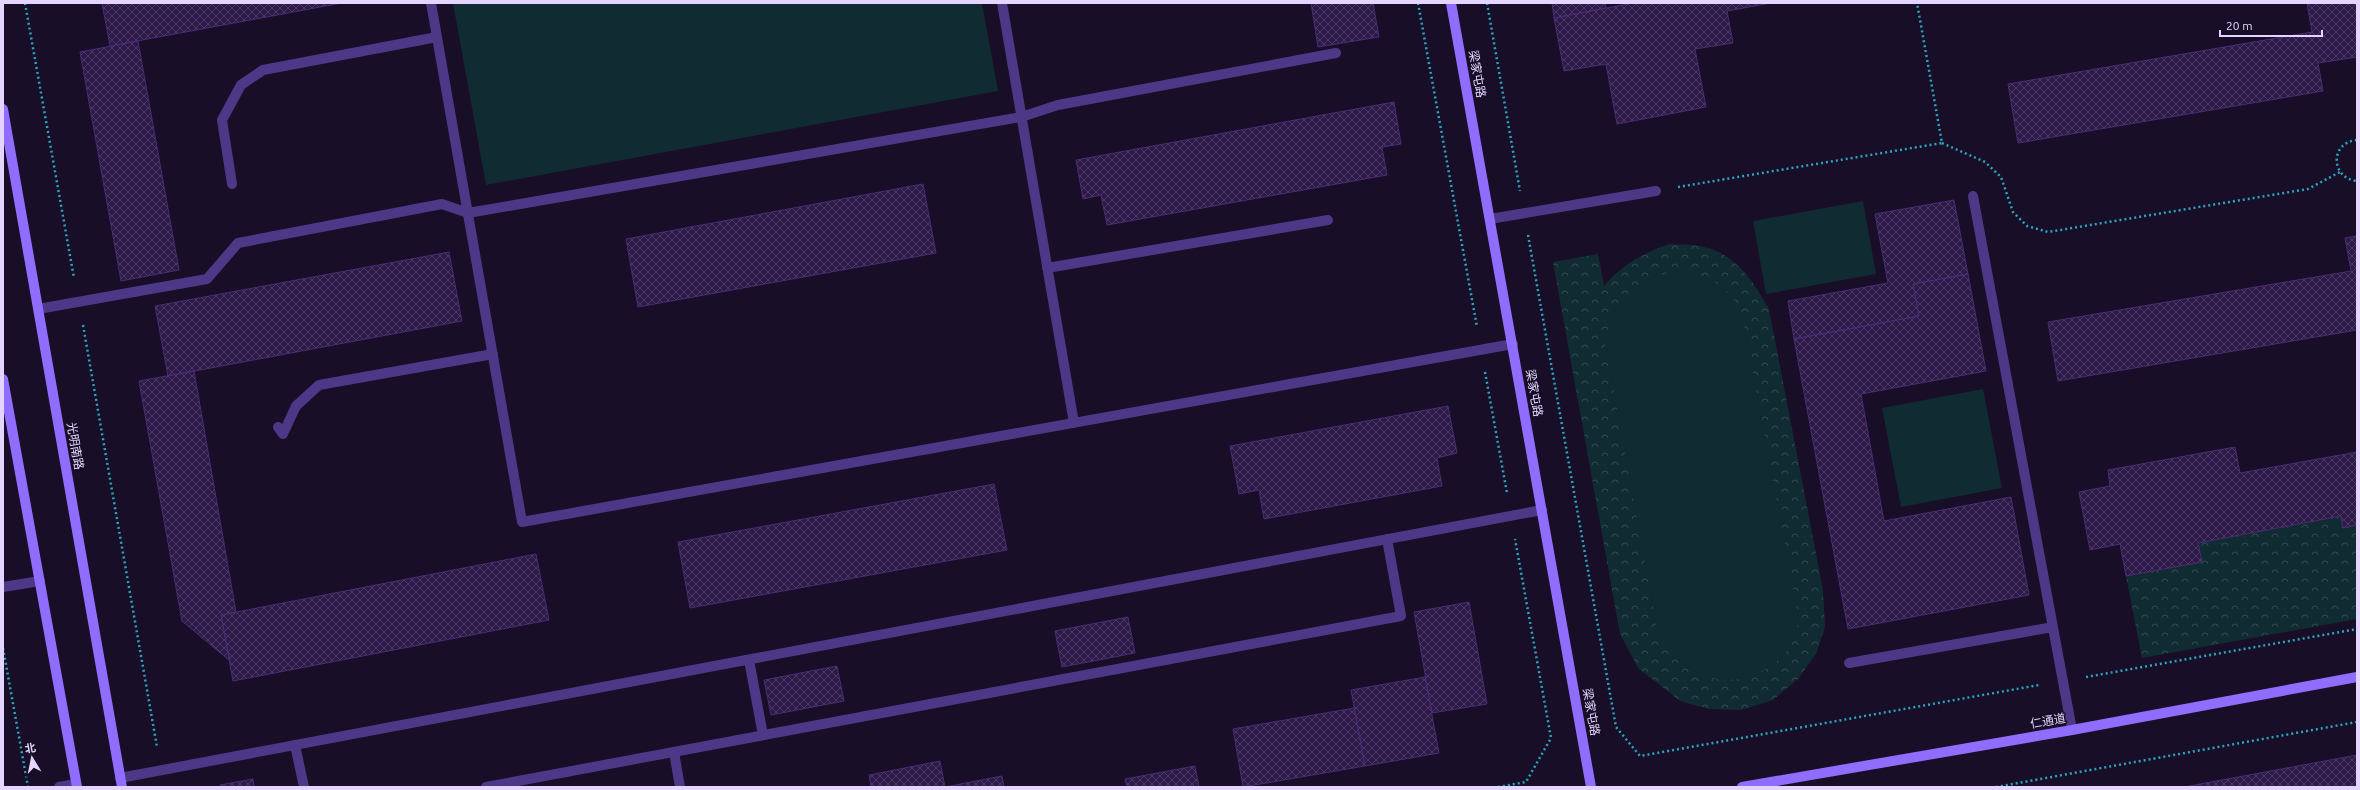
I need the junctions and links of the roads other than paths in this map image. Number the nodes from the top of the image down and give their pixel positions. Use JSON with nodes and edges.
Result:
{"nodes":[{"id":1,"x":431,"y":3,"type":"edge"},
{"id":2,"x":1002,"y":3,"type":"edge"},
{"id":3,"x":1451,"y":3,"type":"edge"},
{"id":4,"x":437,"y":37,"type":"junction"},
{"id":5,"x":1336,"y":53,"type":"dead end"},
{"id":6,"x":3,"y":109,"type":"edge"},
{"id":7,"x":1022,"y":117,"type":"junction"},
{"id":8,"x":232,"y":184,"type":"dead end"},
{"id":9,"x":1656,"y":191,"type":"road end"},
{"id":10,"x":1973,"y":196,"type":"dead end"},
{"id":11,"x":468,"y":213,"type":"junction"},
{"id":12,"x":1490,"y":219,"type":"junction"},
{"id":13,"x":1328,"y":220,"type":"dead end"},
{"id":14,"x":1047,"y":268,"type":"junction"},
{"id":15,"x":38,"y":309,"type":"junction"},
{"id":16,"x":1512,"y":344,"type":"junction"},
{"id":17,"x":493,"y":354,"type":"junction"},
{"id":18,"x":3,"y":379,"type":"edge"},
{"id":19,"x":1074,"y":423,"type":"junction"},
{"id":20,"x":278,"y":427,"type":"dead end"},
{"id":21,"x":1542,"y":510,"type":"junction"},
{"id":22,"x":1386,"y":539,"type":"junction"},
{"id":23,"x":40,"y":581,"type":"junction"},
{"id":24,"x":3,"y":587,"type":"edge"},
{"id":25,"x":2053,"y":626,"type":"junction"},
{"id":26,"x":749,"y":660,"type":"junction"},
{"id":27,"x":1849,"y":663,"type":"dead end"},
{"id":28,"x":2357,"y":677,"type":"edge"},
{"id":29,"x":2072,"y":730,"type":"junction"},
{"id":30,"x":763,"y":735,"type":"junction"},
{"id":31,"x":295,"y":745,"type":"junction"},
{"id":32,"x":674,"y":752,"type":"junction"},
{"id":33,"x":121,"y":782,"type":"edge"},
{"id":34,"x":77,"y":785,"type":"edge"},
{"id":35,"x":59,"y":787,"type":"edge"},
{"id":36,"x":304,"y":787,"type":"edge"},
{"id":37,"x":486,"y":787,"type":"edge"},
{"id":38,"x":680,"y":787,"type":"edge"},
{"id":39,"x":1591,"y":787,"type":"edge"},
{"id":40,"x":1742,"y":787,"type":"edge"}],
"edges":[{"from":1,"to":4,"type":"lane"},
{"from":2,"to":7,"type":"lane"},
{"from":3,"to":12,"type":"street","name":"梁家屯路"},
{"from":4,"to":8,"type":"lane"},
{"from":4,"to":11,"type":"lane"},
{"from":5,"to":7,"type":"lane"},
{"from":6,"to":15,"type":"street","name":"光明南路"},
{"from":7,"to":11,"type":"lane"},
{"from":7,"to":14,"type":"lane"},
{"from":9,"to":12,"type":"lane"},
{"from":10,"to":25,"type":"lane"},
{"from":11,"to":15,"type":"lane"},
{"from":11,"to":17,"type":"lane"},
{"from":12,"to":16,"type":"street","name":"梁家屯路"},
{"from":13,"to":14,"type":"lane"},
{"from":14,"to":19,"type":"lane"},
{"from":15,"to":33,"type":"street","name":"光明南路"},
{"from":16,"to":19,"type":"lane"},
{"from":16,"to":21,"type":"street","name":"梁家屯路"},
{"from":17,"to":19,"type":"lane"},
{"from":17,"to":20,"type":"lane"},
{"from":18,"to":23,"type":"street"},
{"from":21,"to":22,"type":"lane"},
{"from":21,"to":39,"type":"street","name":"梁家屯路"},
{"from":22,"to":26,"type":"lane"},
{"from":22,"to":30,"type":"lane"},
{"from":23,"to":24,"type":"lane"},
{"from":23,"to":34,"type":"street"},
{"from":25,"to":27,"type":"lane"},
{"from":25,"to":29,"type":"lane"},
{"from":26,"to":30,"type":"lane"},
{"from":26,"to":31,"type":"lane"},
{"from":28,"to":29,"type":"street","name":"仁通道"},
{"from":29,"to":40,"type":"street","name":"仁通道"},
{"from":30,"to":32,"type":"lane"},
{"from":31,"to":33,"type":"lane"},
{"from":31,"to":36,"type":"lane"},
{"from":32,"to":37,"type":"lane"},
{"from":32,"to":38,"type":"lane"},
{"from":34,"to":35,"type":"lane"}]}
